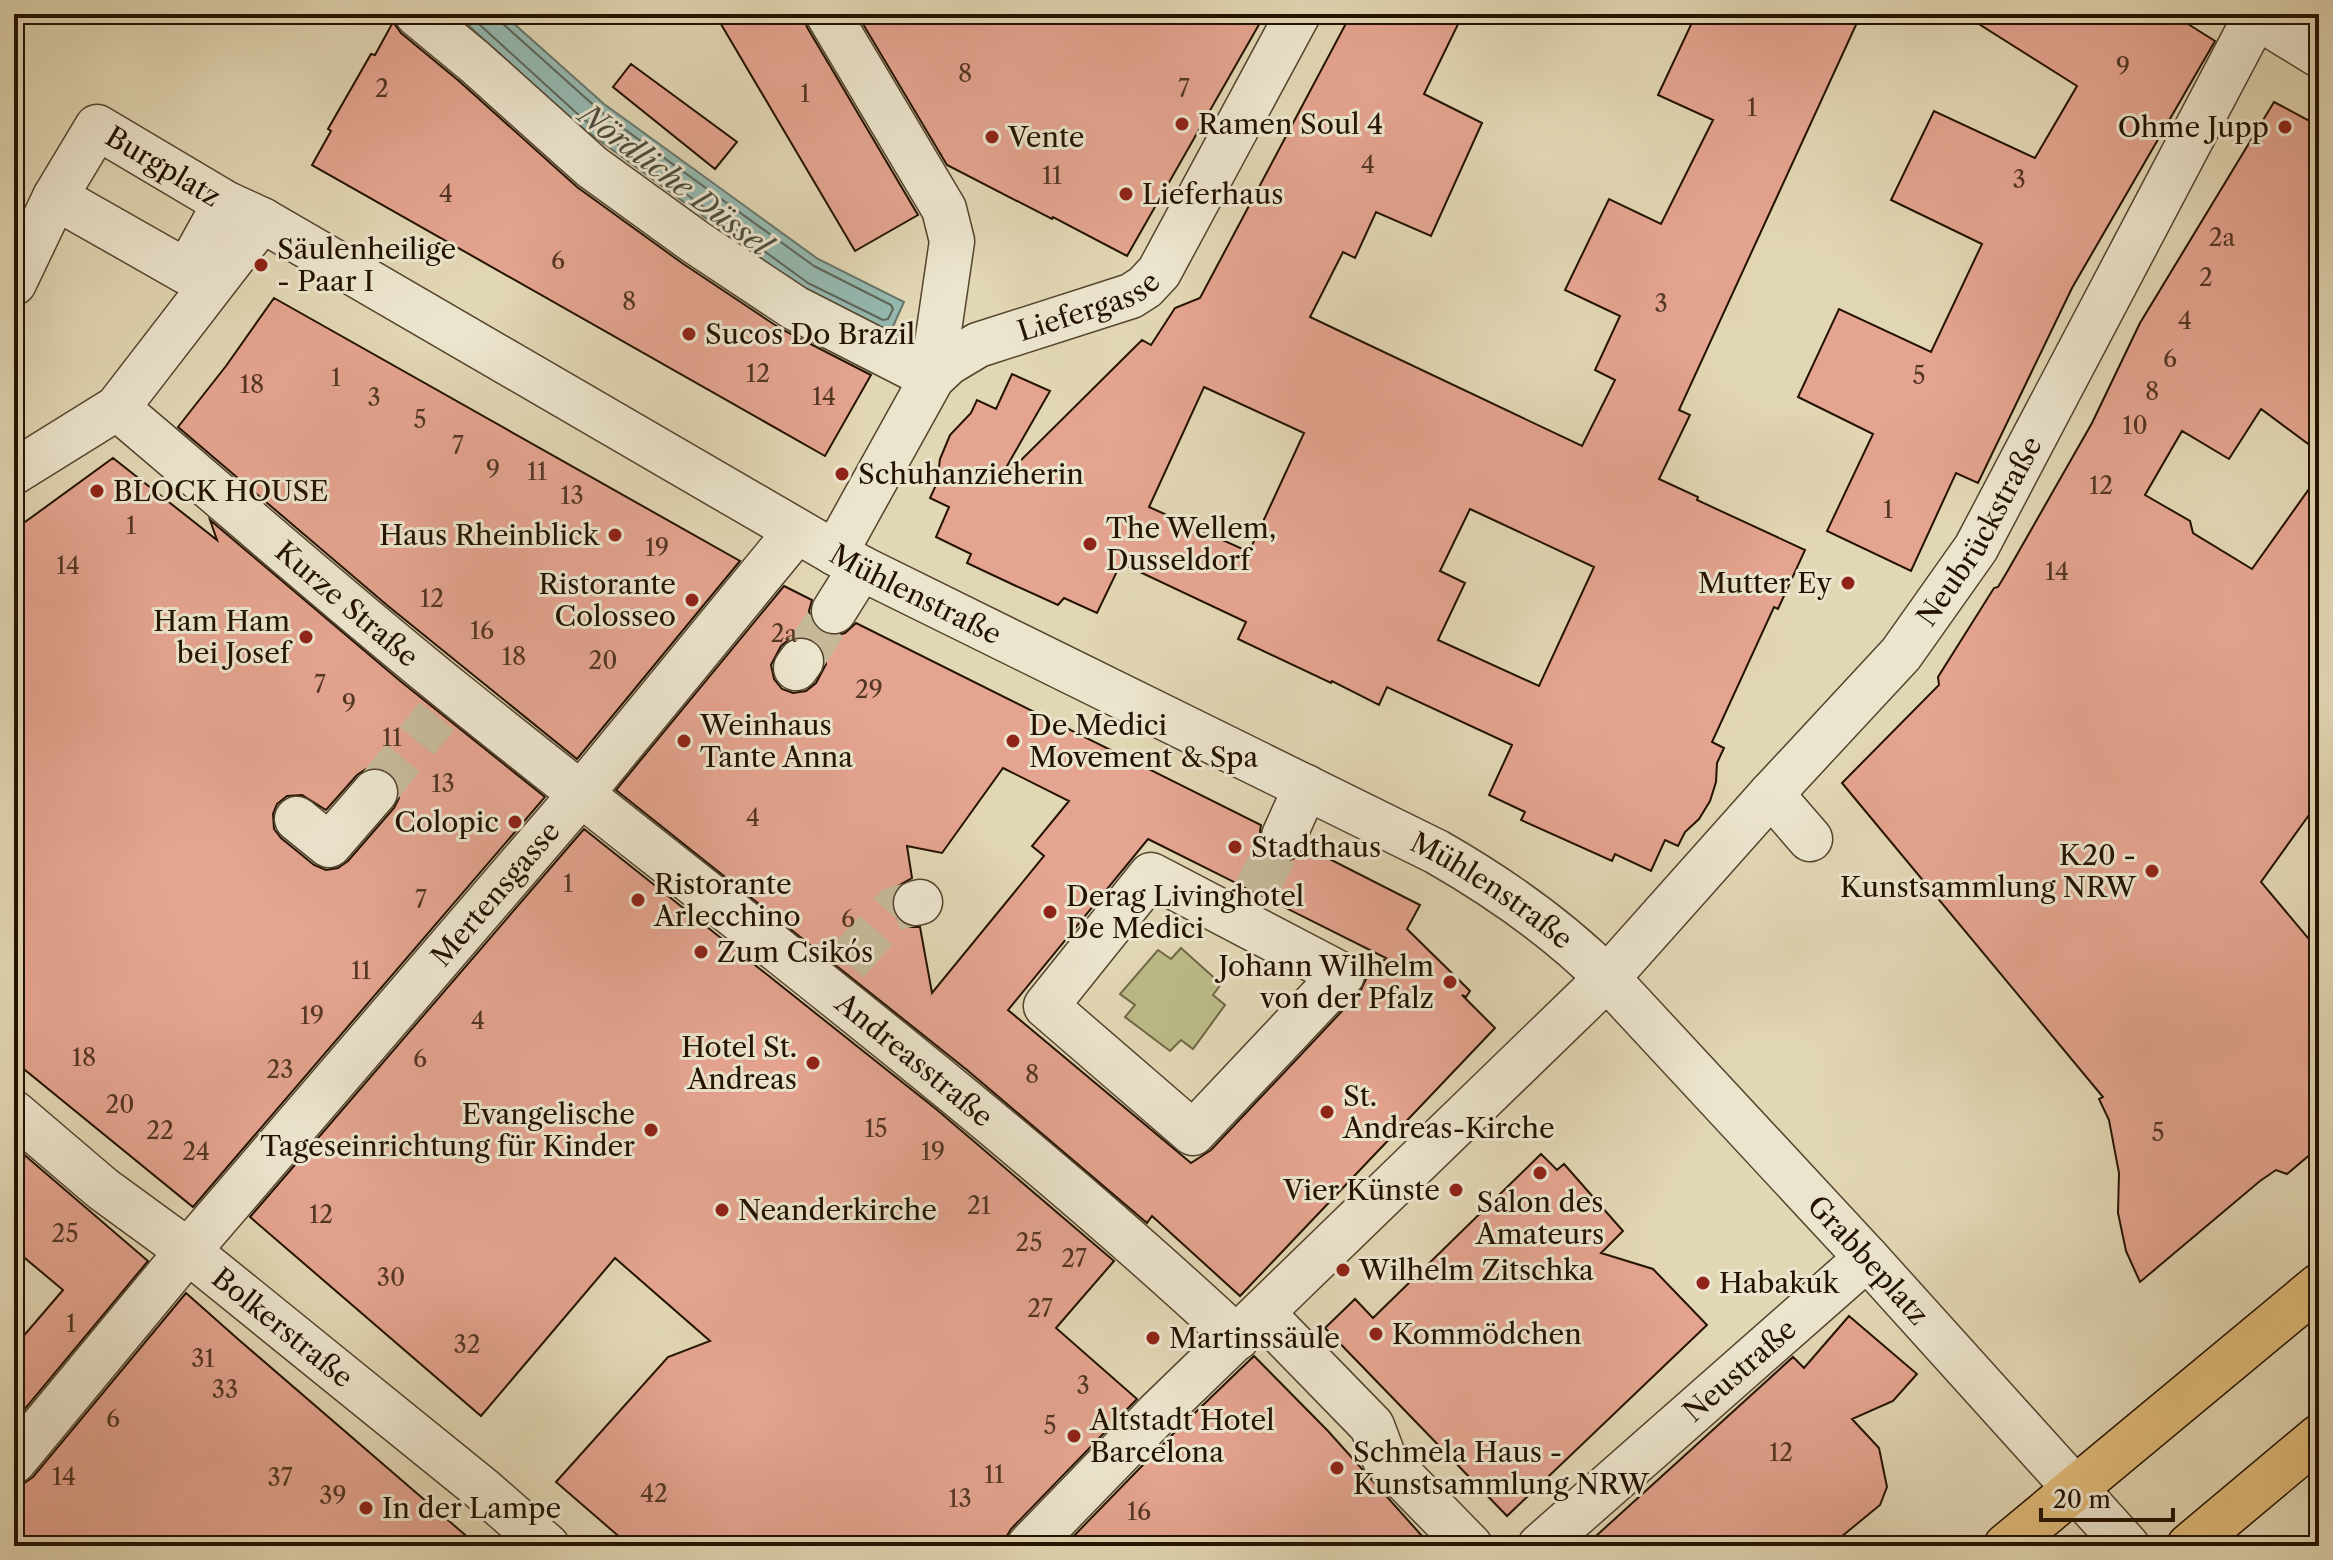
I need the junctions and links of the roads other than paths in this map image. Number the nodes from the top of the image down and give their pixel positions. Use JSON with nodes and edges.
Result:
{"nodes":[{"id":1,"x":417,"y":14,"type":"edge"},
{"id":2,"x":828,"y":14,"type":"edge"},
{"id":3,"x":1298,"y":14,"type":"edge"},
{"id":4,"x":2254,"y":15,"type":"edge"},
{"id":5,"x":2315,"y":45,"type":"edge"},
{"id":6,"x":55,"y":197,"type":"junction"},
{"id":7,"x":244,"y":212,"type":"junction"},
{"id":8,"x":25,"y":230,"type":"edge"},
{"id":9,"x":14,"y":283,"type":"edge"},
{"id":10,"x":948,"y":366,"type":"junction"},
{"id":11,"x":117,"y":408,"type":"junction"},
{"id":12,"x":14,"y":472,"type":"edge"},
{"id":13,"x":796,"y":532,"type":"junction"},
{"id":14,"x":848,"y":560,"type":"junction"},
{"id":15,"x":834,"y":611,"type":"tunnel mouth"},
{"id":16,"x":1306,"y":787,"type":"junction"},
{"id":17,"x":375,"y":792,"type":"tunnel mouth"},
{"id":18,"x":581,"y":794,"type":"junction"},
{"id":19,"x":1771,"y":794,"type":"junction"},
{"id":20,"x":297,"y":819,"type":"dead end"},
{"id":21,"x":1284,"y":836,"type":"tunnel mouth"},
{"id":22,"x":1810,"y":839,"type":"dead end"},
{"id":23,"x":1241,"y":922,"type":"joint"},
{"id":24,"x":1607,"y":978,"type":"junction"},
{"id":25,"x":14,"y":1113,"type":"edge"},
{"id":26,"x":188,"y":1251,"type":"junction"},
{"id":27,"x":1867,"y":1258,"type":"junction"},
{"id":28,"x":2319,"y":1286,"type":"edge"},
{"id":29,"x":1249,"y":1325,"type":"junction"},
{"id":30,"x":2319,"y":1437,"type":"edge"},
{"id":31,"x":14,"y":1461,"type":"edge"},
{"id":32,"x":2076,"y":1488,"type":"junction"},
{"id":33,"x":547,"y":1546,"type":"edge"},
{"id":34,"x":1029,"y":1546,"type":"edge"},
{"id":35,"x":1470,"y":1546,"type":"edge"},
{"id":36,"x":1540,"y":1546,"type":"edge"},
{"id":37,"x":2006,"y":1546,"type":"edge"},
{"id":38,"x":2127,"y":1546,"type":"edge"},
{"id":39,"x":2189,"y":1546,"type":"edge"}],
"edges":[{"from":1,"to":10,"type":"street"},
{"from":2,"to":10,"type":"street"},
{"from":3,"to":10,"type":"street","name":"Liefergasse"},
{"from":4,"to":5,"type":"street"},
{"from":4,"to":19,"type":"street","name":"Neubrückstraße"},
{"from":6,"to":7,"type":"street","name":"Burgplatz"},
{"from":6,"to":7,"type":"street","name":"Burgplatz"},
{"from":6,"to":8,"type":"street","name":"Burgplatz"},
{"from":7,"to":11,"type":"street"},
{"from":7,"to":13,"type":"street","name":"Mühlenstraße"},
{"from":8,"to":9,"type":"street","name":"Burgplatz"},
{"from":10,"to":14,"type":"street"},
{"from":11,"to":12,"type":"street"},
{"from":11,"to":18,"type":"street","name":"Kurze Straße"},
{"from":13,"to":14,"type":"street","name":"Mühlenstraße"},
{"from":13,"to":18,"type":"street","name":"Mertensgasse"},
{"from":14,"to":15,"type":"street"},
{"from":14,"to":16,"type":"street","name":"Mühlenstraße"},
{"from":16,"to":21,"type":"street"},
{"from":16,"to":24,"type":"street","name":"Mühlenstraße"},
{"from":17,"to":20,"type":"street"},
{"from":18,"to":26,"type":"street","name":"Mertensgasse"},
{"from":18,"to":29,"type":"street","name":"Andreasstraße"},
{"from":19,"to":22,"type":"street"},
{"from":19,"to":24,"type":"street","name":"Neubrückstraße"},
{"from":23,"to":23,"type":"street"},
{"from":24,"to":27,"type":"street","name":"Grabbeplatz"},
{"from":24,"to":29,"type":"street","name":"Neubrückstraße"},
{"from":25,"to":26,"type":"street","name":"Bolkerstraße"},
{"from":26,"to":31,"type":"street","name":"Mertensgasse"},
{"from":26,"to":33,"type":"street","name":"Bolkerstraße"},
{"from":27,"to":32,"type":"street","name":"Grabbeplatz"},
{"from":27,"to":36,"type":"street","name":"Neustraße"},
{"from":28,"to":32,"type":"main road"},
{"from":29,"to":34,"type":"street","name":"Neubrückstraße"},
{"from":29,"to":35,"type":"street","name":"Andreasstraße"},
{"from":30,"to":39,"type":"main road"},
{"from":32,"to":37,"type":"main road"},
{"from":32,"to":38,"type":"street","name":"Grabbeplatz"}]}
